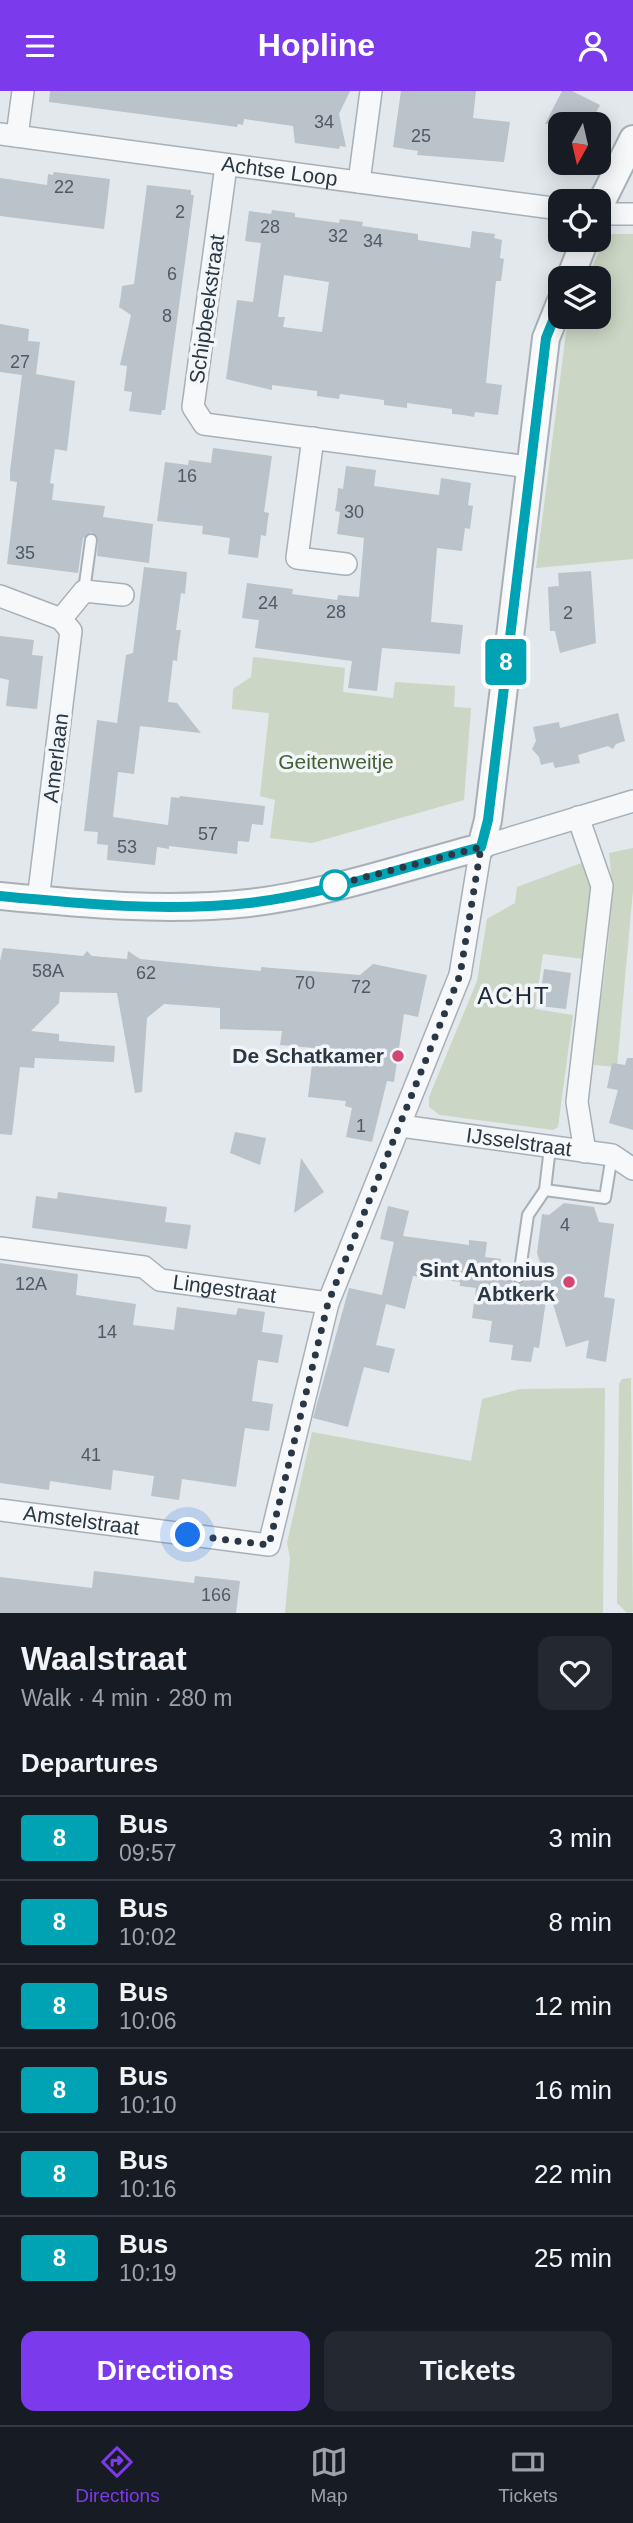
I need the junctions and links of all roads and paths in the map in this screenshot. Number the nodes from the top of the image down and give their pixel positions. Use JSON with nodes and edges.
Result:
{"nodes":[{"id":1,"x":23,"y":91,"type":"edge"},
{"id":2,"x":371,"y":91,"type":"edge"},
{"id":3,"x":9,"y":135,"type":"edge"},
{"id":4,"x":633,"y":139,"type":"edge"},
{"id":5,"x":226,"y":166,"type":"junction"},
{"id":6,"x":359,"y":182,"type":"junction"},
{"id":7,"x":608,"y":189,"type":"edge"},
{"id":8,"x":548,"y":207,"type":"edge"},
{"id":9,"x":611,"y":214,"type":"edge"},
{"id":10,"x":633,"y":214,"type":"edge"},
{"id":11,"x":550,"y":329,"type":"edge"},
{"id":12,"x":313,"y":438,"type":"junction"},
{"id":13,"x":529,"y":467,"type":"junction"},
{"id":14,"x":91,"y":540,"type":"dead end"},
{"id":15,"x":346,"y":564,"type":"dead end"},
{"id":16,"x":85,"y":591,"type":"junction"},
{"id":17,"x":122,"y":595,"type":"dead end"},
{"id":18,"x":0,"y":596,"type":"edge"},
{"id":19,"x":61,"y":619,"type":"junction"},
{"id":20,"x":633,"y":801,"type":"edge"},
{"id":21,"x":578,"y":817,"type":"junction"},
{"id":22,"x":481,"y":847,"type":"junction"},
{"id":23,"x":0,"y":896,"type":"edge"},
{"id":24,"x":38,"y":899,"type":"junction"},
{"id":25,"x":401,"y":1126,"type":"junction"},
{"id":26,"x":550,"y":1147,"type":"junction"},
{"id":27,"x":585,"y":1152,"type":"junction"},
{"id":28,"x":611,"y":1155,"type":"junction"},
{"id":29,"x":633,"y":1169,"type":"edge"},
{"id":30,"x":545,"y":1190,"type":"junction"},
{"id":31,"x":0,"y":1248,"type":"edge"},
{"id":32,"x":519,"y":1277,"type":"dead end"},
{"id":33,"x":328,"y":1303,"type":"junction"},
{"id":34,"x":0,"y":1510,"type":"edge"}],
"edges":[{"from":1,"to":3,"type":"street"},
{"from":2,"to":6,"type":"street"},
{"from":3,"to":5,"type":"street","name":"Achtse Loop"},
{"from":4,"to":7,"type":"street"},
{"from":5,"to":6,"type":"street","name":"Achtse Loop"},
{"from":5,"to":12,"type":"street","name":"Schipbeekstraat"},
{"from":6,"to":8,"type":"street","name":"Achtse Loop"},
{"from":9,"to":10,"type":"street"},
{"from":11,"to":13,"type":"street"},
{"from":12,"to":13,"type":"street","name":"Schipbeekstraat"},
{"from":12,"to":15,"type":"street"},
{"from":13,"to":22,"type":"street"},
{"from":14,"to":16,"type":"lane"},
{"from":16,"to":17,"type":"street"},
{"from":16,"to":19,"type":"street"},
{"from":18,"to":19,"type":"street"},
{"from":19,"to":24,"type":"street","name":"Amerlaan"},
{"from":20,"to":21,"type":"street"},
{"from":21,"to":22,"type":"street"},
{"from":21,"to":27,"type":"street"},
{"from":22,"to":24,"type":"street"},
{"from":22,"to":25,"type":"street","name":"Amstelstraat"},
{"from":23,"to":24,"type":"street"},
{"from":25,"to":26,"type":"street","name":"IJsselstraat"},
{"from":25,"to":33,"type":"street","name":"Amstelstraat"},
{"from":26,"to":27,"type":"street","name":"IJsselstraat"},
{"from":26,"to":30,"type":"lane"},
{"from":27,"to":28,"type":"street","name":"IJsselstraat"},
{"from":28,"to":29,"type":"street","name":"IJsselstraat"},
{"from":28,"to":30,"type":"lane"},
{"from":30,"to":32,"type":"lane"},
{"from":31,"to":33,"type":"street","name":"Lingestraat"},
{"from":33,"to":34,"type":"street","name":"Amstelstraat"}]}
